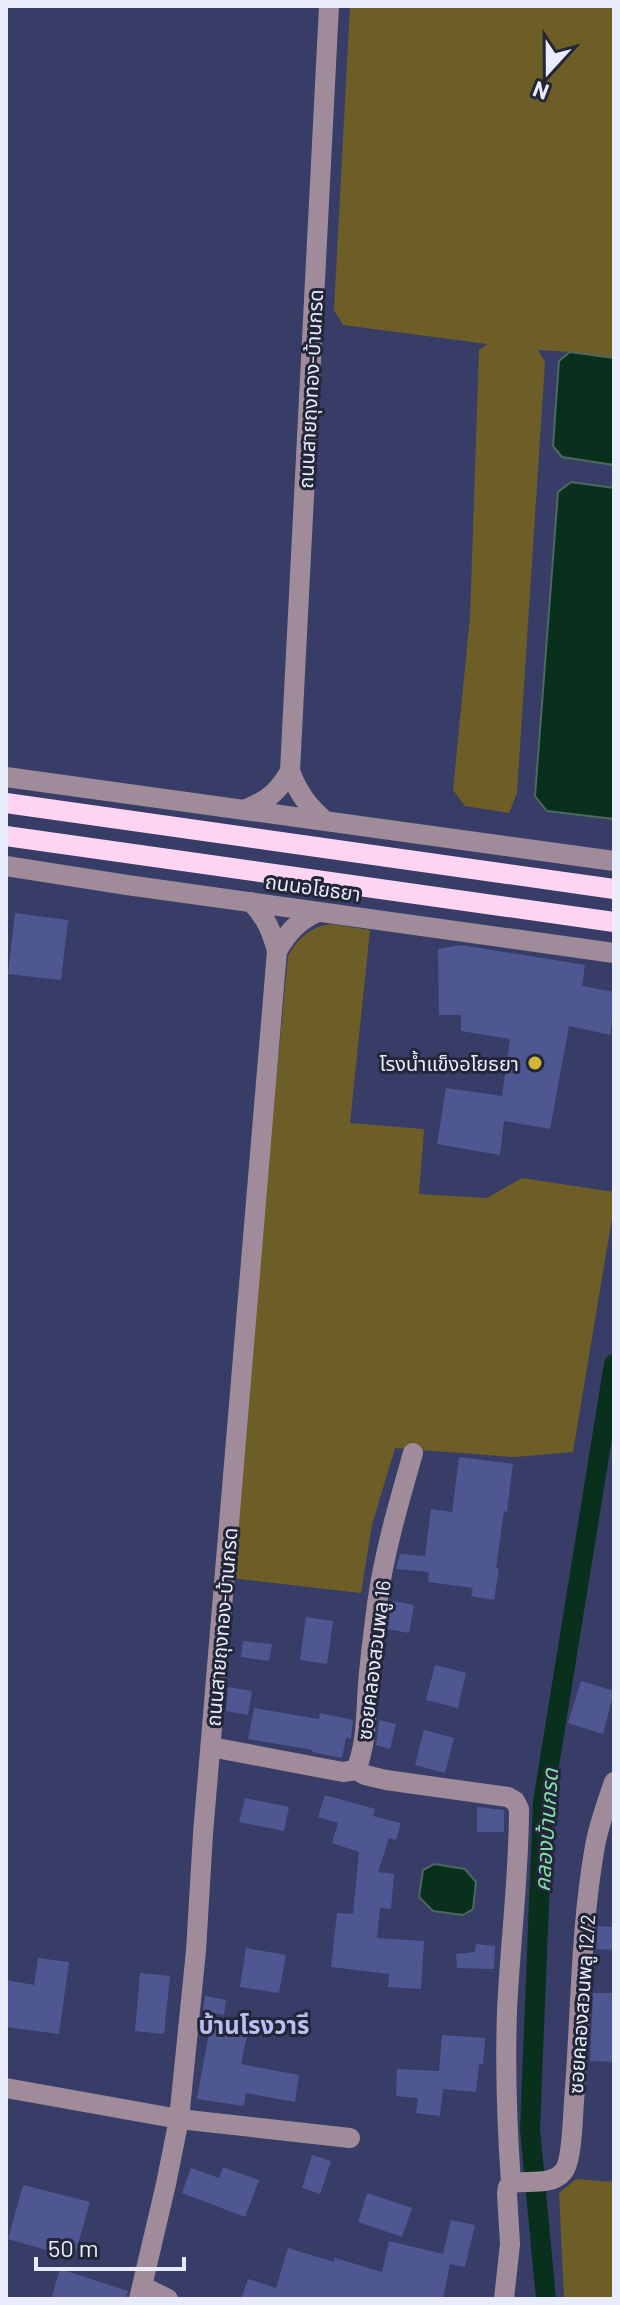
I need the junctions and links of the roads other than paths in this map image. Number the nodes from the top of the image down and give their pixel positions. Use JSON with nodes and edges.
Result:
{"nodes":[{"id":1,"x":329,"y":6,"type":"edge"},
{"id":2,"x":290,"y":771,"type":"junction"},
{"id":3,"x":6,"y":777,"type":"edge"},
{"id":4,"x":6,"y":803,"type":"edge"},
{"id":5,"x":245,"y":810,"type":"junction"},
{"id":6,"x":325,"y":821,"type":"junction"},
{"id":7,"x":6,"y":836,"type":"edge"},
{"id":8,"x":614,"y":861,"type":"edge"},
{"id":9,"x":6,"y":866,"type":"edge"},
{"id":10,"x":614,"y":889,"type":"edge"},
{"id":11,"x":251,"y":902,"type":"junction"},
{"id":12,"x":317,"y":912,"type":"junction"},
{"id":13,"x":614,"y":922,"type":"edge"},
{"id":14,"x":277,"y":951,"type":"junction"},
{"id":15,"x":614,"y":953,"type":"edge"},
{"id":16,"x":413,"y":1453,"type":"dead end"},
{"id":17,"x":211,"y":1747,"type":"junction"},
{"id":18,"x":356,"y":1770,"type":"junction"},
{"id":19,"x":614,"y":1782,"type":"edge"},
{"id":20,"x":6,"y":2088,"type":"edge"},
{"id":21,"x":179,"y":2119,"type":"junction"},
{"id":22,"x":350,"y":2138,"type":"dead end"},
{"id":23,"x":516,"y":2182,"type":"junction"},
{"id":24,"x":140,"y":2293,"type":"edge"},
{"id":25,"x":168,"y":2299,"type":"edge"},
{"id":26,"x":504,"y":2299,"type":"edge"}],
"edges":[{"from":1,"to":2,"type":"street","name":"ถนนสายถุงทอง-บ้านกรด"},
{"from":2,"to":5,"type":"street"},
{"from":2,"to":6,"type":"street","name":"ถนนสายถุงทอง-บ้านกรด"},
{"from":3,"to":5,"type":"street"},
{"from":4,"to":10,"type":"main road","name":"ถนนอโยธยา"},
{"from":5,"to":6,"type":"street"},
{"from":6,"to":8,"type":"street"},
{"from":7,"to":13,"type":"main road","name":"ถนนอโยธยา"},
{"from":9,"to":11,"type":"street","name":"ถนนอโยธยา"},
{"from":11,"to":12,"type":"street","name":"ถนนอโยธยา"},
{"from":11,"to":14,"type":"street","name":"ถนนสายถุงทอง-บ้านกรด"},
{"from":12,"to":14,"type":"street"},
{"from":12,"to":15,"type":"street","name":"ถนนอโยธยา"},
{"from":14,"to":17,"type":"street","name":"ถนนสายถุงทอง-บ้านกรด"},
{"from":16,"to":18,"type":"street","name":"ซอยคลองสวนพลู 16"},
{"from":17,"to":18,"type":"street"},
{"from":17,"to":21,"type":"street","name":"ถนนสายถุงทอง-บ้านกรด"},
{"from":18,"to":23,"type":"street"},
{"from":19,"to":23,"type":"street","name":"ซอยคลองสวนพลู 12/2"},
{"from":20,"to":21,"type":"street"},
{"from":21,"to":22,"type":"street"},
{"from":21,"to":24,"type":"street","name":"ถนนสายถุงทอง-บ้านกรด"},
{"from":23,"to":26,"type":"street"},
{"from":24,"to":25,"type":"street"}]}
